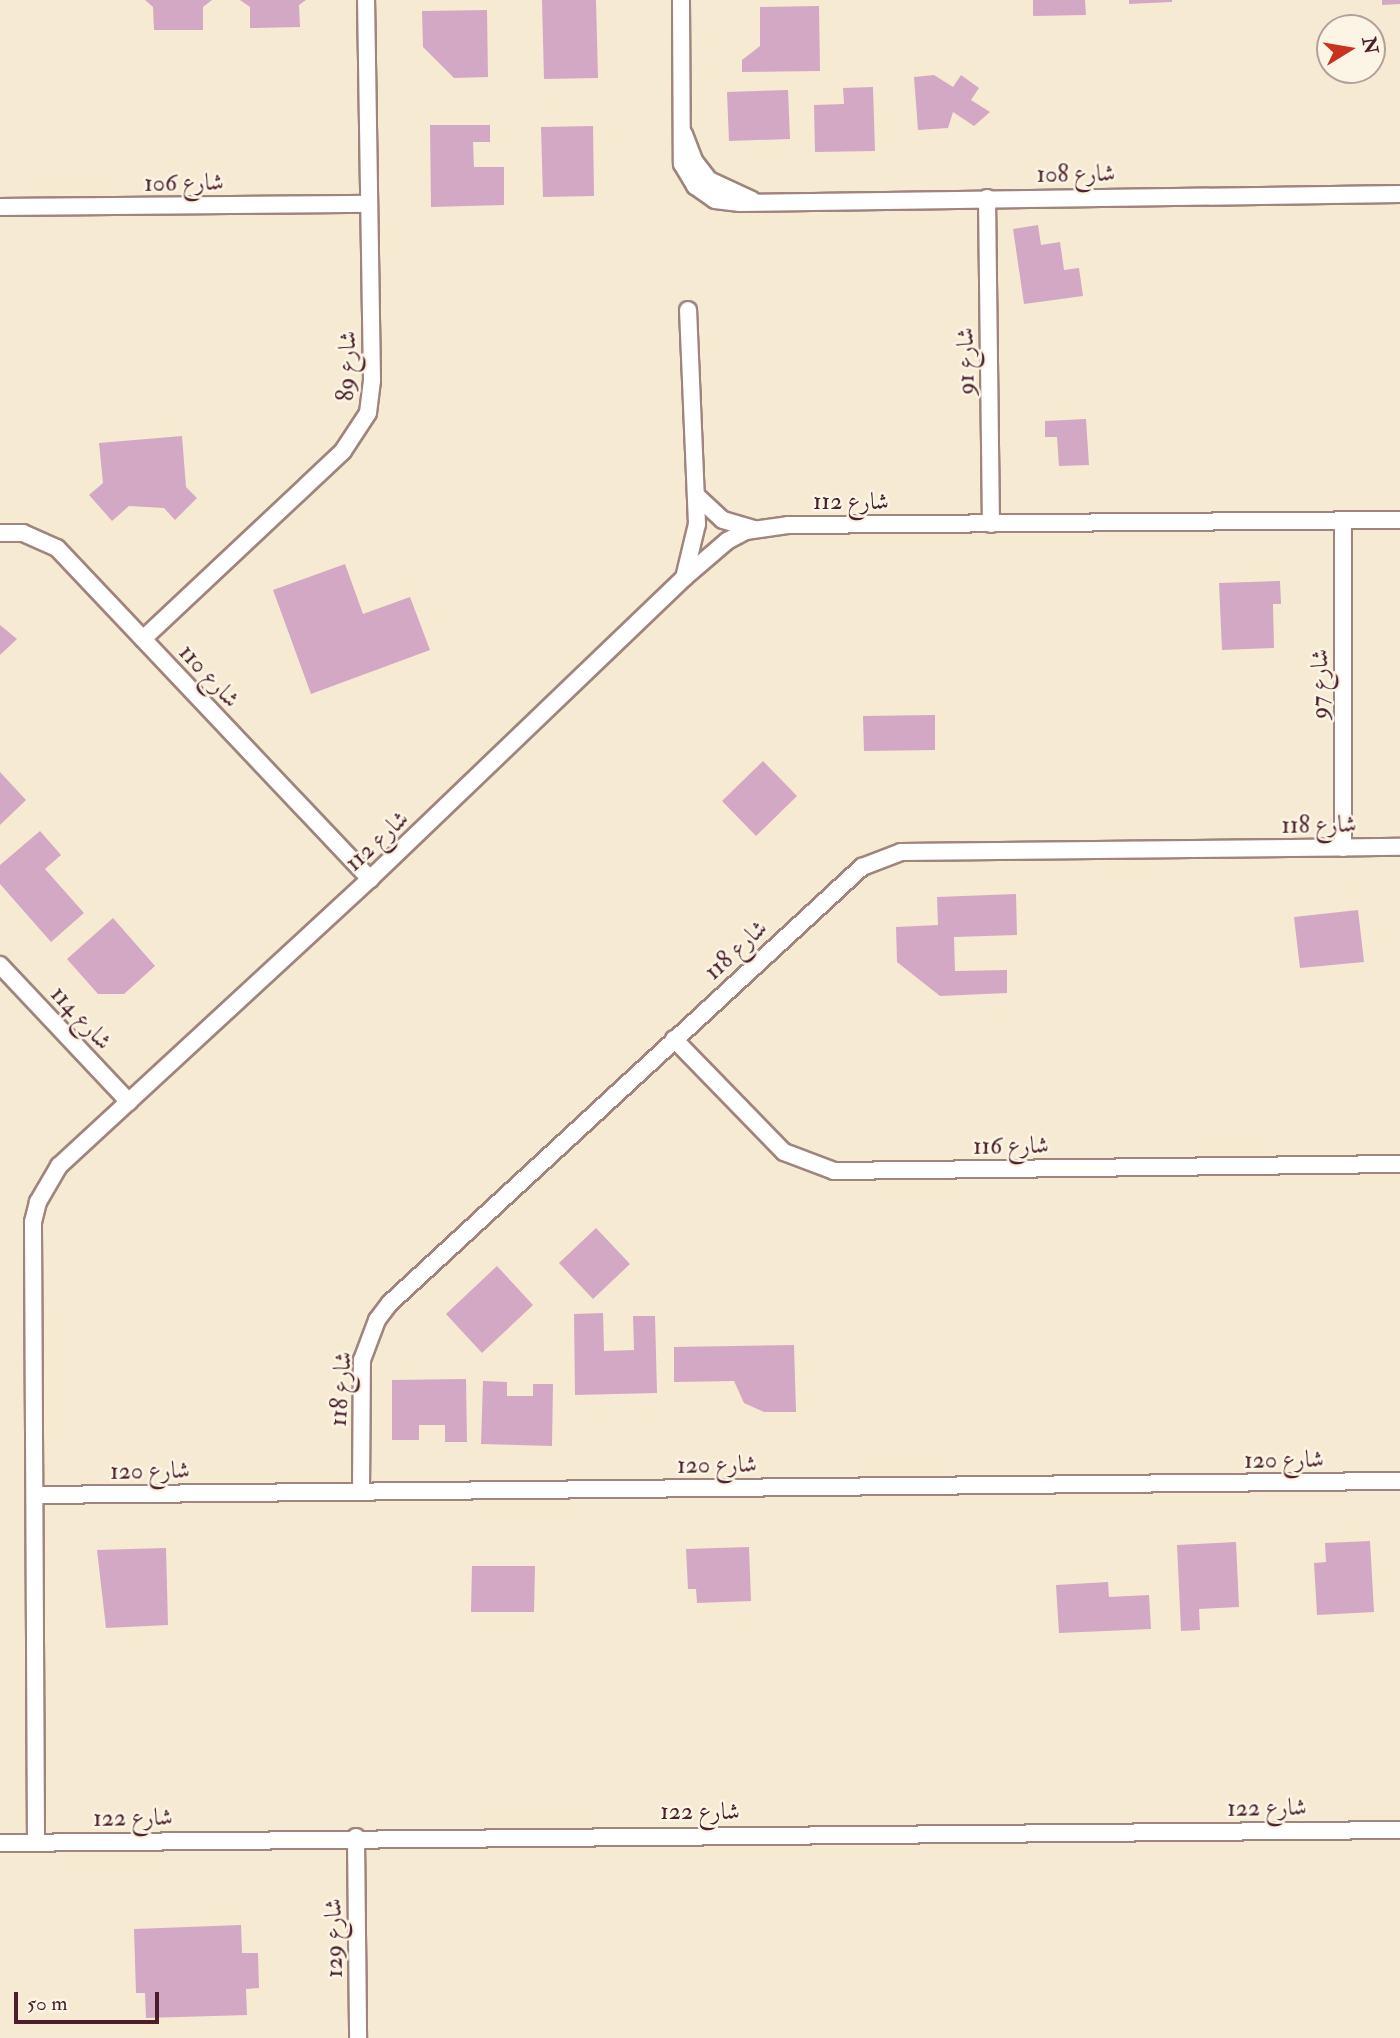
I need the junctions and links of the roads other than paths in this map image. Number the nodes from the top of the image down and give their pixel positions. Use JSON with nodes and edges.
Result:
{"nodes":[{"id":1,"x":366,"y":0,"type":"edge"},
{"id":2,"x":681,"y":0,"type":"edge"},
{"id":3,"x":1400,"y":194,"type":"edge"},
{"id":4,"x":987,"y":198,"type":"junction"},
{"id":5,"x":369,"y":204,"type":"junction"},
{"id":6,"x":0,"y":207,"type":"edge"},
{"id":7,"x":688,"y":310,"type":"dead end"},
{"id":8,"x":697,"y":496,"type":"junction"},
{"id":9,"x":1342,"y":520,"type":"junction"},
{"id":10,"x":1400,"y":520,"type":"edge"},
{"id":11,"x":991,"y":524,"type":"junction"},
{"id":12,"x":754,"y":528,"type":"junction"},
{"id":13,"x":0,"y":533,"type":"edge"},
{"id":14,"x":684,"y":578,"type":"junction"},
{"id":15,"x":143,"y":639,"type":"junction"},
{"id":16,"x":1400,"y":847,"type":"edge"},
{"id":17,"x":1343,"y":848,"type":"junction"},
{"id":18,"x":370,"y":879,"type":"junction"},
{"id":19,"x":0,"y":965,"type":"edge"},
{"id":20,"x":674,"y":1039,"type":"junction"},
{"id":21,"x":129,"y":1102,"type":"junction"},
{"id":22,"x":1400,"y":1164,"type":"edge"},
{"id":23,"x":1400,"y":1481,"type":"edge"},
{"id":24,"x":361,"y":1492,"type":"junction"},
{"id":25,"x":35,"y":1495,"type":"junction"},
{"id":26,"x":1400,"y":1830,"type":"edge"},
{"id":27,"x":356,"y":1837,"type":"junction"},
{"id":28,"x":36,"y":1842,"type":"junction"},
{"id":29,"x":0,"y":1843,"type":"edge"},
{"id":30,"x":358,"y":2038,"type":"edge"}],
"edges":[{"from":1,"to":5,"type":"street","name":"شارع 89"},
{"from":2,"to":4,"type":"street","name":"شارع 108"},
{"from":3,"to":4,"type":"street","name":"شارع 108"},
{"from":4,"to":11,"type":"street","name":"شارع 91"},
{"from":5,"to":6,"type":"street","name":"شارع 106"},
{"from":5,"to":15,"type":"street","name":"شارع 89"},
{"from":7,"to":8,"type":"street"},
{"from":8,"to":12,"type":"street"},
{"from":8,"to":14,"type":"street"},
{"from":9,"to":10,"type":"street","name":"شارع 112"},
{"from":9,"to":11,"type":"street","name":"شارع 112"},
{"from":9,"to":17,"type":"street","name":"شارع 97"},
{"from":11,"to":12,"type":"street","name":"شارع 112"},
{"from":12,"to":14,"type":"street","name":"شارع 112"},
{"from":13,"to":15,"type":"street","name":"شارع 110"},
{"from":14,"to":18,"type":"street","name":"شارع 112"},
{"from":15,"to":18,"type":"street","name":"شارع 110"},
{"from":16,"to":17,"type":"street","name":"شارع 118"},
{"from":17,"to":20,"type":"street","name":"شارع 118"},
{"from":18,"to":21,"type":"street","name":"شارع 112"},
{"from":19,"to":21,"type":"street","name":"شارع 114"},
{"from":20,"to":22,"type":"street","name":"شارع 116"},
{"from":20,"to":24,"type":"street","name":"شارع 118"},
{"from":21,"to":25,"type":"street","name":"شارع 112"},
{"from":23,"to":24,"type":"street","name":"شارع 120"},
{"from":24,"to":25,"type":"street","name":"شارع 120"},
{"from":25,"to":28,"type":"street","name":"شارع 112"},
{"from":26,"to":27,"type":"street","name":"شارع 122"},
{"from":27,"to":28,"type":"street","name":"شارع 122"},
{"from":27,"to":30,"type":"street","name":"شارع 129"},
{"from":28,"to":29,"type":"street","name":"شارع 122"}]}
